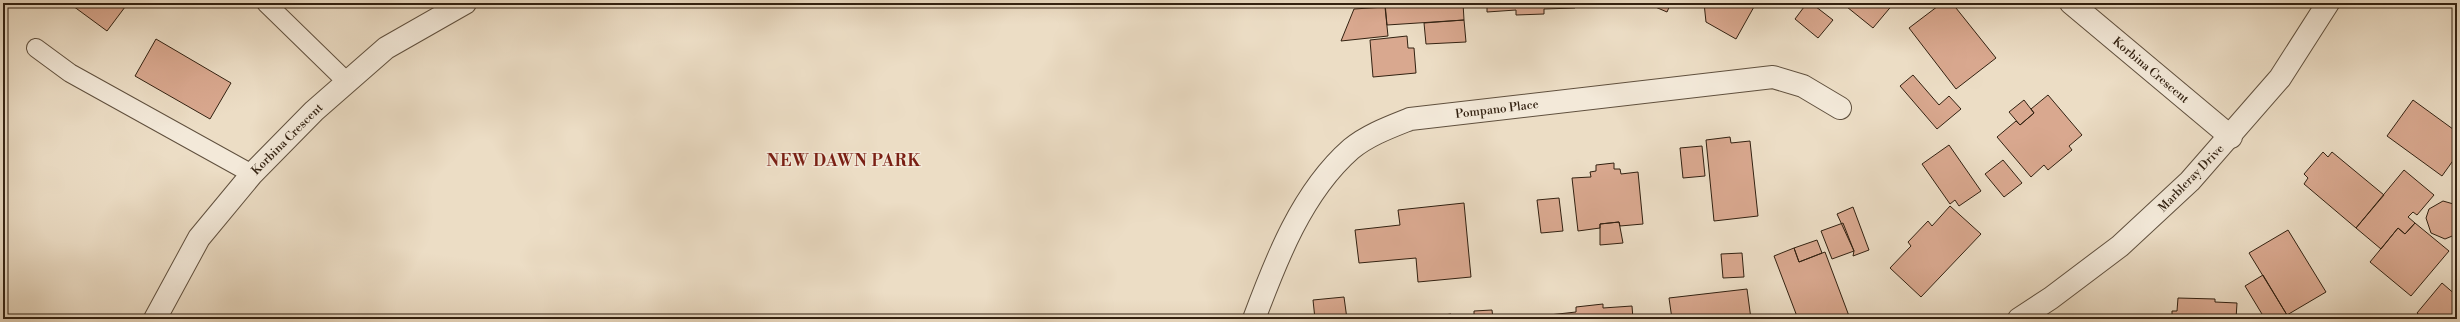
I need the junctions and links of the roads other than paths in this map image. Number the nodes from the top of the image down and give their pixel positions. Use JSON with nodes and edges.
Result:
{"nodes":[{"id":1,"x":266,"y":3,"type":"edge"},
{"id":2,"x":465,"y":3,"type":"edge"},
{"id":3,"x":2071,"y":3,"type":"edge"},
{"id":4,"x":2328,"y":3,"type":"edge"},
{"id":5,"x":36,"y":48,"type":"dead end"},
{"id":6,"x":347,"y":82,"type":"junction"},
{"id":7,"x":1840,"y":108,"type":"dead end"},
{"id":8,"x":2231,"y":137,"type":"junction"},
{"id":9,"x":252,"y":174,"type":"junction"},
{"id":10,"x":155,"y":319,"type":"edge"},
{"id":11,"x":1254,"y":319,"type":"edge"},
{"id":12,"x":2019,"y":319,"type":"edge"}],
"edges":[{"from":1,"to":6,"type":"lane"},
{"from":2,"to":6,"type":"street","name":"Korbina Crescent"},
{"from":3,"to":8,"type":"street","name":"Korbina Crescent"},
{"from":4,"to":8,"type":"street","name":"Marbleray Drive"},
{"from":5,"to":9,"type":"lane"},
{"from":6,"to":9,"type":"street","name":"Korbina Crescent"},
{"from":7,"to":11,"type":"street","name":"Pompano Place"},
{"from":8,"to":12,"type":"street","name":"Marbleray Drive"},
{"from":9,"to":10,"type":"street","name":"Korbina Crescent"}]}
